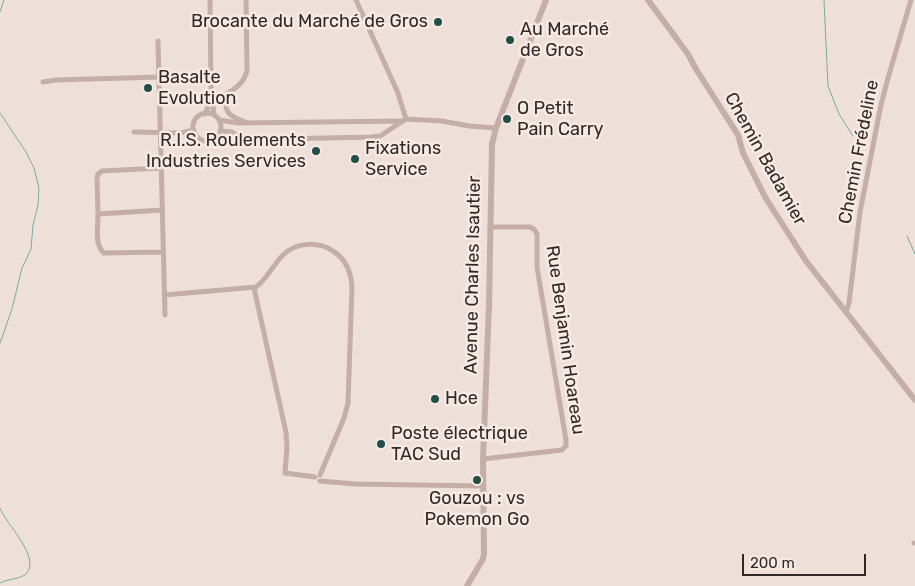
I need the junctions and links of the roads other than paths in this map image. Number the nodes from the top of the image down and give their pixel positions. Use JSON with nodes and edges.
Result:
{"nodes":[{"id":1,"x":210,"y":0,"type":"edge"},
{"id":2,"x":246,"y":0,"type":"edge"},
{"id":3,"x":356,"y":0,"type":"edge"},
{"id":4,"x":546,"y":0,"type":"edge"},
{"id":5,"x":648,"y":0,"type":"edge"},
{"id":6,"x":911,"y":0,"type":"edge"},
{"id":7,"x":158,"y":41,"type":"dead end"},
{"id":8,"x":159,"y":77,"type":"junction"},
{"id":9,"x":43,"y":82,"type":"dead end"},
{"id":10,"x":212,"y":87,"type":"junction"},
{"id":11,"x":226,"y":96,"type":"junction"},
{"id":12,"x":214,"y":102,"type":"junction"},
{"id":13,"x":204,"y":114,"type":"junction"},
{"id":14,"x":214,"y":115,"type":"junction"},
{"id":15,"x":219,"y":120,"type":"junction"},
{"id":16,"x":404,"y":120,"type":"junction"},
{"id":17,"x":249,"y":123,"type":"junction"},
{"id":18,"x":496,"y":128,"type":"junction"},
{"id":19,"x":194,"y":130,"type":"junction"},
{"id":20,"x":221,"y":131,"type":"junction"},
{"id":21,"x":134,"y":132,"type":"dead end"},
{"id":22,"x":161,"y":134,"type":"junction"},
{"id":23,"x":161,"y":168,"type":"junction"},
{"id":24,"x":162,"y":210,"type":"junction"},
{"id":25,"x":98,"y":214,"type":"junction"},
{"id":26,"x":490,"y":227,"type":"junction"},
{"id":27,"x":163,"y":252,"type":"junction"},
{"id":28,"x":254,"y":288,"type":"junction"},
{"id":29,"x":164,"y":295,"type":"junction"},
{"id":30,"x":846,"y":312,"type":"junction"},
{"id":31,"x":164,"y":315,"type":"dead end"},
{"id":32,"x":915,"y":400,"type":"edge"},
{"id":33,"x":482,"y":459,"type":"junction"},
{"id":34,"x":319,"y":477,"type":"junction"},
{"id":35,"x":482,"y":486,"type":"junction"},
{"id":36,"x":467,"y":586,"type":"edge"}],
"edges":[{"from":1,"to":10,"type":"street"},
{"from":2,"to":11,"type":"street"},
{"from":3,"to":16,"type":"street"},
{"from":4,"to":18,"type":"street","name":"Avenue Charles Isautier"},
{"from":5,"to":30,"type":"street","name":"Chemin Badamier"},
{"from":6,"to":30,"type":"street","name":"Chemin Frédeline"},
{"from":7,"to":8,"type":"street"},
{"from":8,"to":9,"type":"street"},
{"from":8,"to":22,"type":"street"},
{"from":10,"to":12,"type":"street"},
{"from":10,"to":13,"type":"street"},
{"from":11,"to":12,"type":"street"},
{"from":11,"to":17,"type":"street"},
{"from":12,"to":14,"type":"street"},
{"from":13,"to":14,"type":"street"},
{"from":13,"to":19,"type":"street"},
{"from":14,"to":15,"type":"street"},
{"from":15,"to":17,"type":"street"},
{"from":15,"to":20,"type":"street"},
{"from":16,"to":17,"type":"street"},
{"from":16,"to":18,"type":"street"},
{"from":16,"to":20,"type":"street"},
{"from":18,"to":26,"type":"street","name":"Avenue Charles Isautier"},
{"from":19,"to":20,"type":"street"},
{"from":19,"to":22,"type":"street"},
{"from":21,"to":22,"type":"street"},
{"from":22,"to":23,"type":"street"},
{"from":23,"to":24,"type":"street"},
{"from":23,"to":25,"type":"street"},
{"from":24,"to":25,"type":"street"},
{"from":24,"to":27,"type":"street"},
{"from":25,"to":27,"type":"street"},
{"from":26,"to":33,"type":"street","name":"Avenue Charles Isautier"},
{"from":26,"to":33,"type":"street","name":"Rue Benjamin Hoareau"},
{"from":27,"to":29,"type":"street"},
{"from":28,"to":29,"type":"street"},
{"from":28,"to":34,"type":"street"},
{"from":28,"to":34,"type":"street"},
{"from":29,"to":31,"type":"street"},
{"from":30,"to":32,"type":"street","name":"Chemin Badamier"},
{"from":33,"to":35,"type":"street","name":"Avenue Charles Isautier"},
{"from":34,"to":35,"type":"street"},
{"from":35,"to":36,"type":"street","name":"Avenue Charles Isautier"}]}
